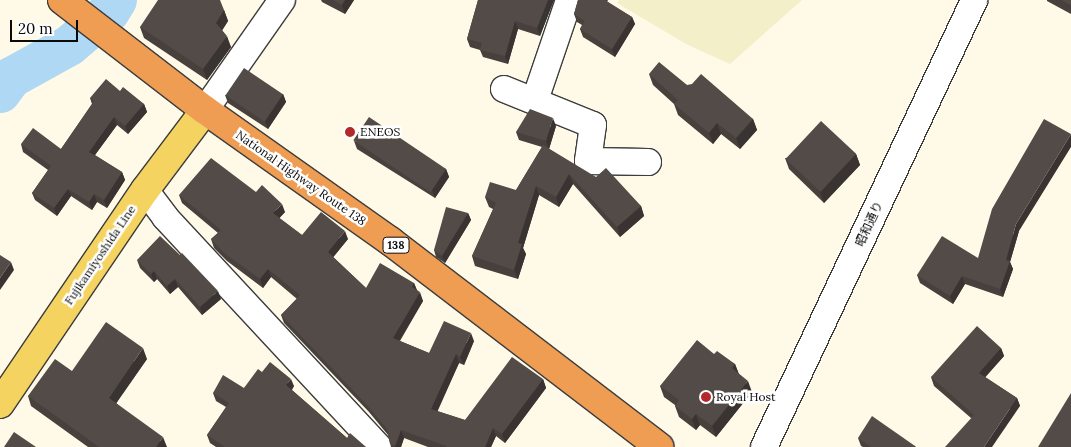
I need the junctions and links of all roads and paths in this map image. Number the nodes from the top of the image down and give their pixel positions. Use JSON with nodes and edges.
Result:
{"nodes":[{"id":1,"x":62,"y":0,"type":"edge"},
{"id":2,"x":282,"y":0,"type":"edge"},
{"id":3,"x":568,"y":0,"type":"edge"},
{"id":4,"x":974,"y":0,"type":"edge"},
{"id":5,"x":504,"y":89,"type":"dead end"},
{"id":6,"x":535,"y":100,"type":"junction"},
{"id":7,"x":205,"y":110,"type":"junction"},
{"id":8,"x":648,"y":162,"type":"dead end"},
{"id":9,"x":145,"y":190,"type":"junction"},
{"id":10,"x":0,"y":404,"type":"edge"},
{"id":11,"x":379,"y":447,"type":"edge"},
{"id":12,"x":659,"y":447,"type":"edge"},
{"id":13,"x":764,"y":447,"type":"edge"}],
"edges":[{"from":1,"to":7,"type":"highway","name":"National Highway Route 138","number":"138"},
{"from":2,"to":7,"type":"street"},
{"from":3,"to":6,"type":"street"},
{"from":4,"to":13,"type":"street","name":"昭和通り"},
{"from":5,"to":6,"type":"street"},
{"from":6,"to":8,"type":"street"},
{"from":7,"to":9,"type":"main road","name":"Fujikamiyoshida Line"},
{"from":7,"to":12,"type":"highway","name":"National Highway Route 138","number":"138"},
{"from":9,"to":10,"type":"main road","name":"Fujikamiyoshida Line"},
{"from":9,"to":11,"type":"street"}]}
